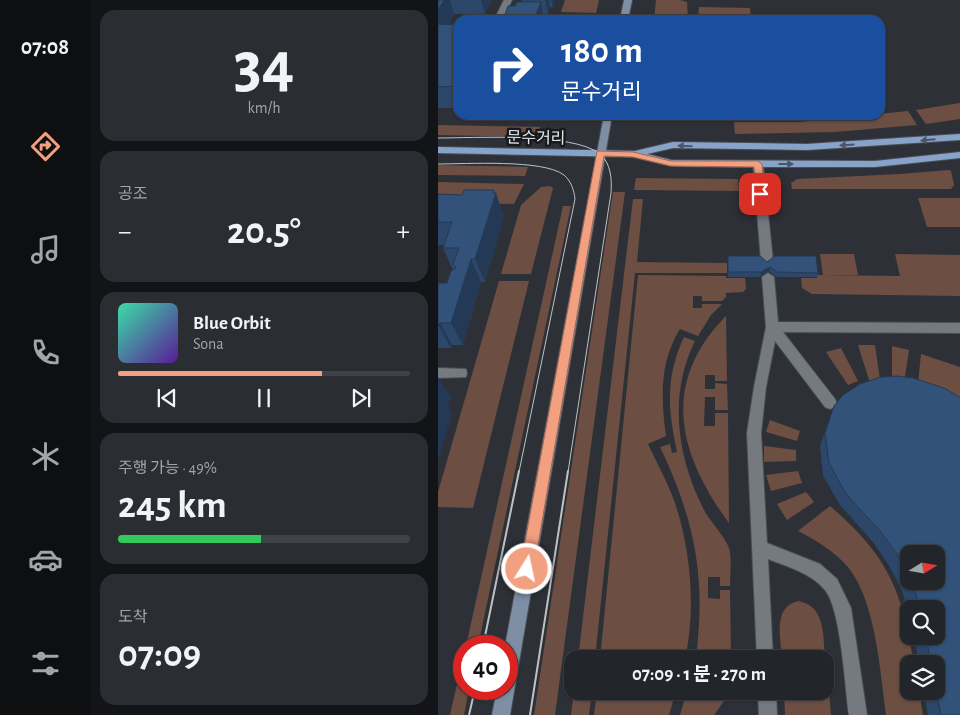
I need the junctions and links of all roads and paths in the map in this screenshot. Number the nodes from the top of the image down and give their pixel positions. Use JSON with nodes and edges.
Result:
{"nodes":[{"id":1,"x":508,"y":0,"type":"edge"},
{"id":2,"x":628,"y":0,"type":"edge"},
{"id":3,"x":501,"y":15,"type":"edge"},
{"id":4,"x":626,"y":15,"type":"edge"},
{"id":5,"x":607,"y":120,"type":"edge"},
{"id":6,"x":960,"y":137,"type":"edge"},
{"id":7,"x":438,"y":150,"type":"edge"},
{"id":8,"x":600,"y":153,"type":"junction"},
{"id":9,"x":633,"y":154,"type":"junction"},
{"id":10,"x":960,"y":155,"type":"edge"},
{"id":11,"x":758,"y":164,"type":"junction"},
{"id":12,"x":767,"y":261,"type":"edge"},
{"id":13,"x":768,"y":277,"type":"dead end"},
{"id":14,"x":772,"y":326,"type":"junction"},
{"id":15,"x":960,"y":328,"type":"edge"},
{"id":16,"x":438,"y":373,"type":"edge"},
{"id":17,"x":461,"y":373,"type":"dead end"},
{"id":18,"x":830,"y":403,"type":"dead end"},
{"id":19,"x":761,"y":548,"type":"junction"},
{"id":20,"x":515,"y":635,"type":"edge"},
{"id":21,"x":766,"y":650,"type":"edge"},
{"id":22,"x":504,"y":700,"type":"edge"},
{"id":23,"x":767,"y":700,"type":"edge"},
{"id":24,"x":501,"y":715,"type":"edge"},
{"id":25,"x":768,"y":715,"type":"edge"},
{"id":26,"x":858,"y":715,"type":"edge"}],
"edges":[{"from":1,"to":3,"type":"street"},
{"from":2,"to":4,"type":"street"},
{"from":5,"to":8,"type":"street"},
{"from":6,"to":9,"type":"main road","one_way":true},
{"from":7,"to":8,"type":"main road","name":"문수거리"},
{"from":8,"to":9,"type":"main road","name":"문수거리"},
{"from":8,"to":20,"type":"street"},
{"from":9,"to":11,"type":"main road"},
{"from":11,"to":10,"type":"main road","one_way":true},
{"from":11,"to":12,"type":"street"},
{"from":13,"to":14,"type":"street"},
{"from":14,"to":15,"type":"street"},
{"from":14,"to":18,"type":"street"},
{"from":14,"to":19,"type":"street"},
{"from":16,"to":17,"type":"street"},
{"from":19,"to":21,"type":"street"},
{"from":19,"to":26,"type":"street"},
{"from":22,"to":24,"type":"street"},
{"from":23,"to":25,"type":"street"}]}
